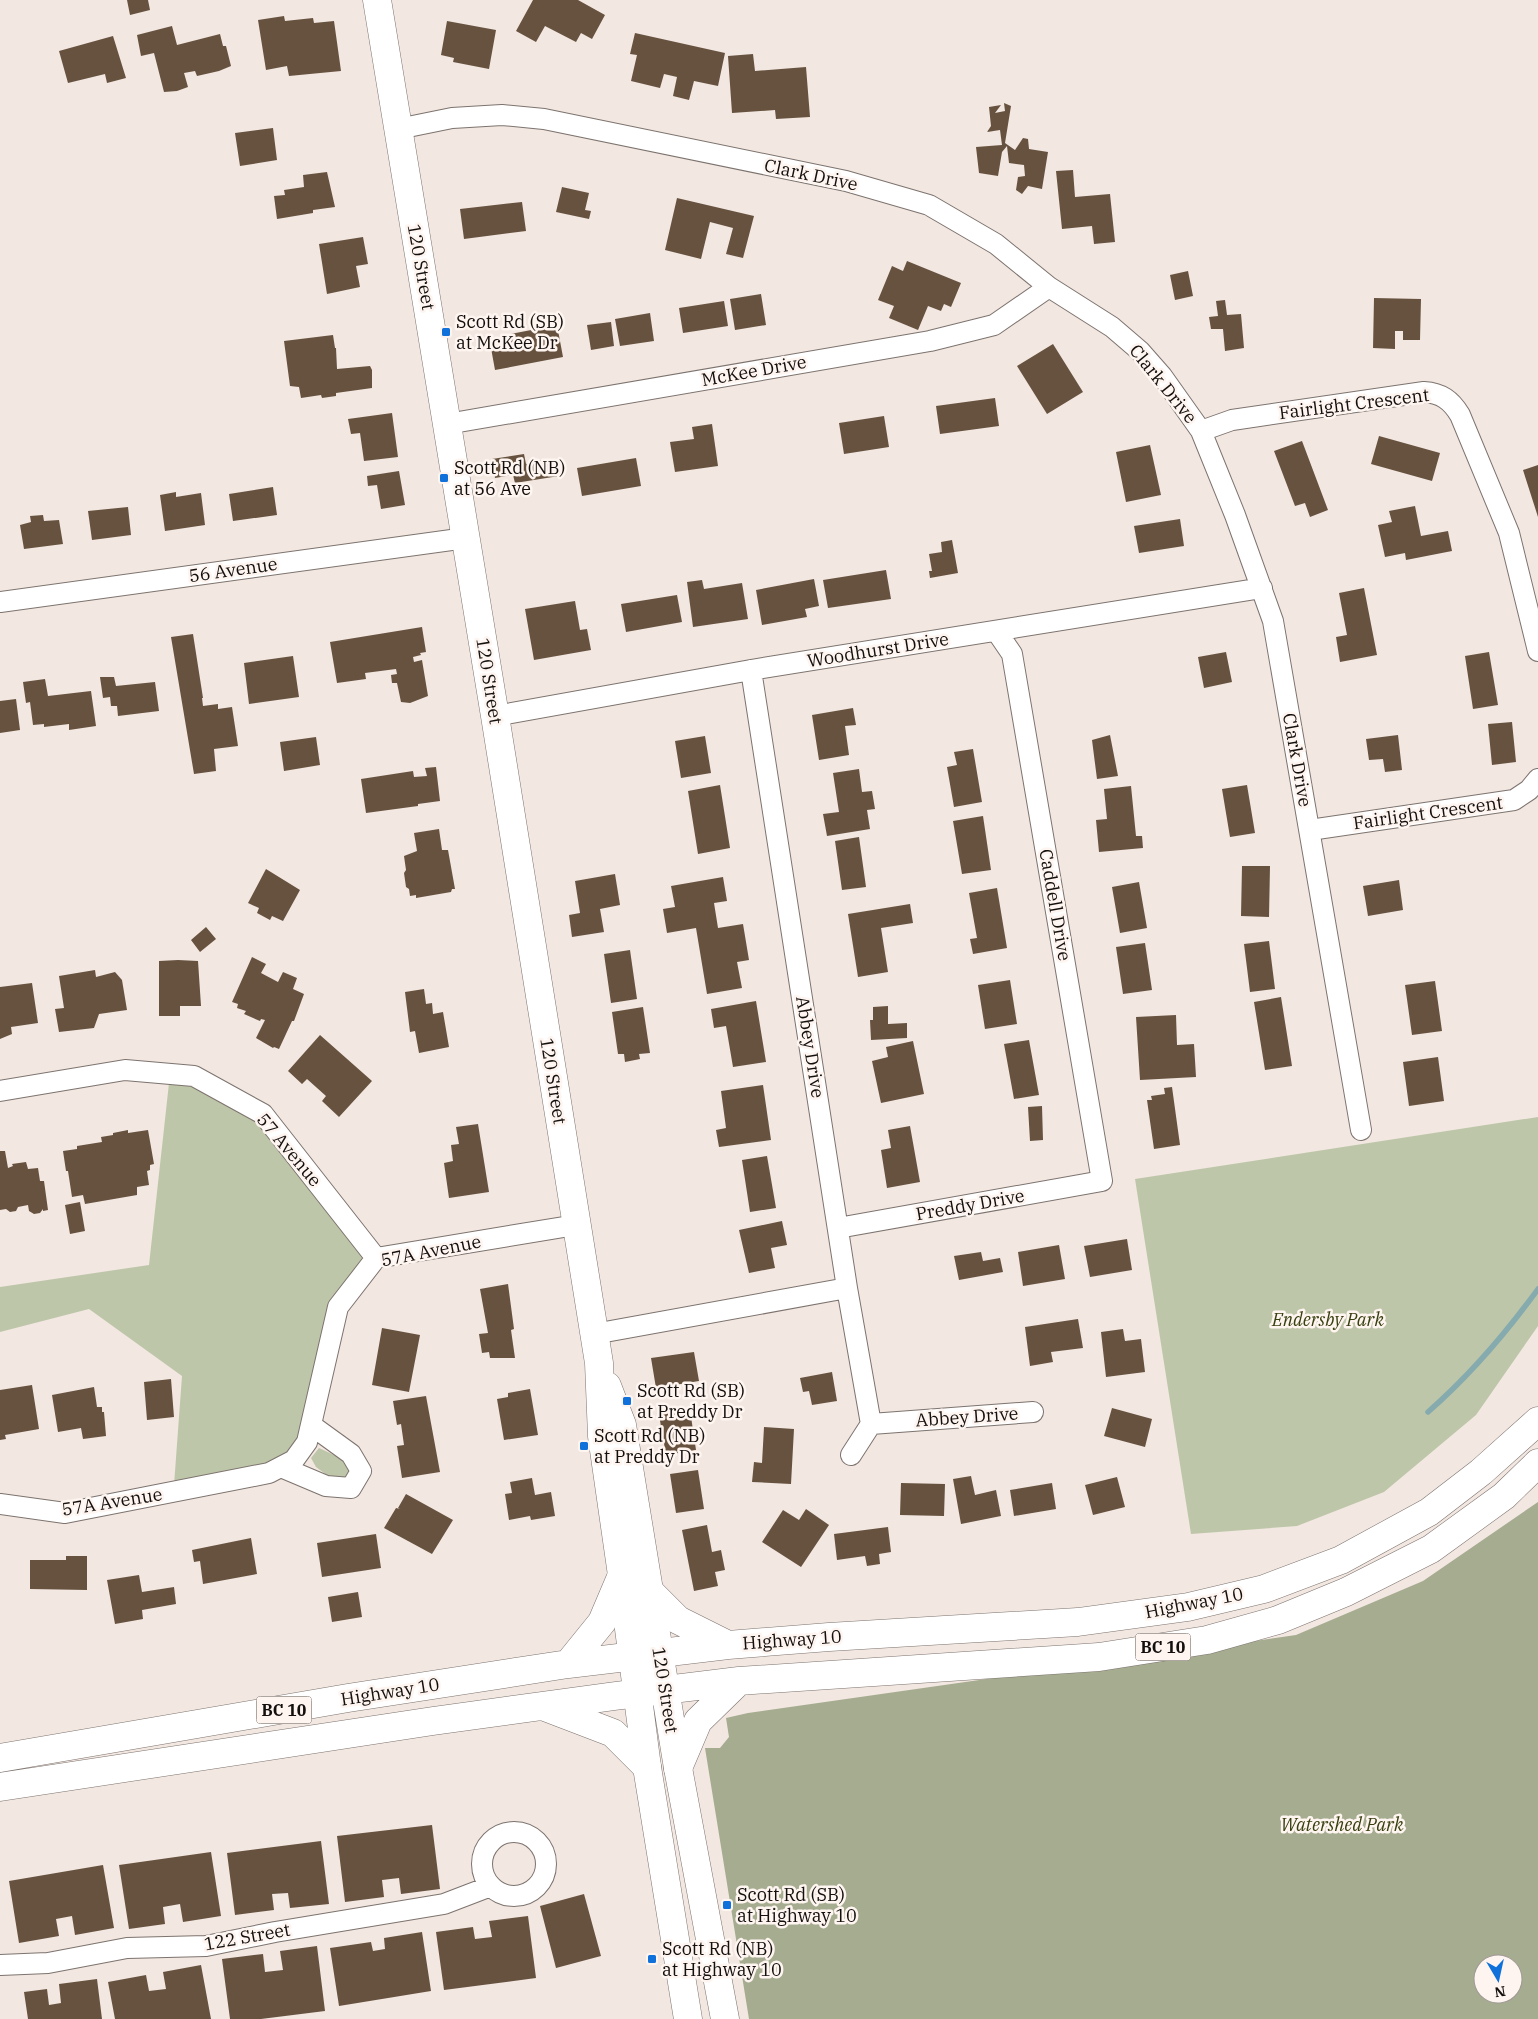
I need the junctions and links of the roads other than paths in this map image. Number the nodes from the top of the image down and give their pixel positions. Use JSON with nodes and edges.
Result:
{"nodes":[{"id":1,"x":377,"y":0,"type":"edge"},
{"id":2,"x":398,"y":128,"type":"junction"},
{"id":3,"x":1049,"y":287,"type":"junction"},
{"id":4,"x":447,"y":424,"type":"junction"},
{"id":5,"x":1201,"y":431,"type":"junction"},
{"id":6,"x":466,"y":538,"type":"junction"},
{"id":7,"x":1262,"y":588,"type":"junction"},
{"id":8,"x":0,"y":602,"type":"edge"},
{"id":9,"x":997,"y":632,"type":"junction"},
{"id":10,"x":1538,"y":651,"type":"edge"},
{"id":11,"x":751,"y":670,"type":"junction"},
{"id":12,"x":495,"y":716,"type":"junction"},
{"id":13,"x":1538,"y":779,"type":"edge"},
{"id":14,"x":1310,"y":830,"type":"junction"},
{"id":15,"x":0,"y":1091,"type":"edge"},
{"id":16,"x":1361,"y":1130,"type":"dead end"},
{"id":17,"x":1102,"y":1181,"type":"joint"},
{"id":18,"x":576,"y":1225,"type":"junction"},
{"id":19,"x":838,"y":1228,"type":"junction"},
{"id":20,"x":376,"y":1258,"type":"junction"},
{"id":21,"x":847,"y":1288,"type":"junction"},
{"id":22,"x":594,"y":1334,"type":"junction"},
{"id":23,"x":599,"y":1363,"type":"junction"},
{"id":24,"x":1033,"y":1412,"type":"dead end"},
{"id":25,"x":1538,"y":1421,"type":"edge"},
{"id":26,"x":870,"y":1424,"type":"junction"},
{"id":27,"x":310,"y":1425,"type":"junction"},
{"id":28,"x":851,"y":1455,"type":"dead end"},
{"id":29,"x":1538,"y":1463,"type":"edge"},
{"id":30,"x":281,"y":1467,"type":"junction"},
{"id":31,"x":0,"y":1504,"type":"edge"},
{"id":32,"x":622,"y":1575,"type":"junction"},
{"id":33,"x":649,"y":1591,"type":"junction"},
{"id":34,"x":728,"y":1645,"type":"junction"},
{"id":35,"x":646,"y":1655,"type":"junction"},
{"id":36,"x":568,"y":1664,"type":"junction"},
{"id":37,"x":739,"y":1681,"type":"junction"},
{"id":38,"x":665,"y":1690,"type":"junction"},
{"id":39,"x":638,"y":1694,"type":"junction"},
{"id":40,"x":541,"y":1706,"type":"junction"},
{"id":41,"x":0,"y":1758,"type":"edge"},
{"id":42,"x":648,"y":1767,"type":"junction"},
{"id":43,"x":678,"y":1768,"type":"junction"},
{"id":44,"x":0,"y":1786,"type":"edge"},
{"id":45,"x":491,"y":1886,"type":"dead end"},
{"id":46,"x":0,"y":1965,"type":"edge"},
{"id":47,"x":688,"y":2019,"type":"edge"},
{"id":48,"x":725,"y":2019,"type":"edge"}],
"edges":[{"from":1,"to":2,"type":"main road","name":"120 Street"},
{"from":2,"to":3,"type":"street","name":"Clark Drive"},
{"from":2,"to":4,"type":"main road","name":"120 Street"},
{"from":3,"to":4,"type":"street","name":"McKee Drive"},
{"from":3,"to":5,"type":"street","name":"Clark Drive"},
{"from":4,"to":6,"type":"main road","name":"120 Street"},
{"from":5,"to":7,"type":"street","name":"Clark Drive"},
{"from":5,"to":10,"type":"street","name":"Fairlight Crescent"},
{"from":6,"to":8,"type":"street","name":"56 Avenue"},
{"from":6,"to":12,"type":"main road","name":"120 Street"},
{"from":7,"to":9,"type":"street","name":"Woodhurst Drive"},
{"from":7,"to":14,"type":"street","name":"Clark Drive"},
{"from":9,"to":11,"type":"street","name":"Woodhurst Drive"},
{"from":9,"to":17,"type":"street","name":"Caddell Drive"},
{"from":11,"to":12,"type":"street","name":"Woodhurst Drive"},
{"from":11,"to":19,"type":"street","name":"Abbey Drive"},
{"from":12,"to":18,"type":"main road","name":"120 Street"},
{"from":13,"to":14,"type":"street","name":"Fairlight Crescent"},
{"from":14,"to":16,"type":"street","name":"Clark Drive"},
{"from":15,"to":20,"type":"street","name":"57 Avenue"},
{"from":17,"to":19,"type":"street","name":"Preddy Drive"},
{"from":18,"to":20,"type":"street","name":"57A Avenue"},
{"from":18,"to":22,"type":"main road","name":"120 Street"},
{"from":19,"to":21,"type":"street","name":"Abbey Drive"},
{"from":20,"to":27,"type":"street","name":"57A Avenue"},
{"from":21,"to":22,"type":"street"},
{"from":21,"to":26,"type":"street","name":"Abbey Drive"},
{"from":22,"to":23,"type":"main road","name":"120 Street"},
{"from":23,"to":32,"type":"main road","name":"120 Street"},
{"from":23,"to":33,"type":"main road","name":"120 Street"},
{"from":24,"to":26,"type":"street","name":"Abbey Drive"},
{"from":25,"to":34,"type":"main road","name":"Highway 10","number":"BC 10"},
{"from":26,"to":28,"type":"street"},
{"from":27,"to":30,"type":"street","name":"57A Avenue"},
{"from":27,"to":30,"type":"street"},
{"from":29,"to":37,"type":"main road","name":"Highway 10","number":"BC 10"},
{"from":30,"to":31,"type":"street","name":"57A Avenue"},
{"from":32,"to":35,"type":"main road","name":"120 Street"},
{"from":32,"to":36,"type":"main road"},
{"from":33,"to":34,"type":"main road"},
{"from":33,"to":35,"type":"main road","name":"120 Street"},
{"from":34,"to":35,"type":"main road","name":"Highway 10","number":"BC 10"},
{"from":35,"to":36,"type":"main road","name":"Highway 10","number":"BC 10"},
{"from":35,"to":38,"type":"main road","name":"120 Street"},
{"from":35,"to":39,"type":"main road","name":"120 Street"},
{"from":36,"to":41,"type":"main road","name":"Highway 10","number":"BC 10"},
{"from":37,"to":38,"type":"main road","name":"Highway 10","number":"BC 10"},
{"from":37,"to":43,"type":"main road"},
{"from":38,"to":39,"type":"main road","name":"Highway 10","number":"BC 10"},
{"from":38,"to":43,"type":"main road","name":"120 Street"},
{"from":39,"to":40,"type":"main road","name":"Highway 10","number":"BC 10"},
{"from":39,"to":42,"type":"main road","name":"120 Street"},
{"from":40,"to":42,"type":"main road"},
{"from":40,"to":44,"type":"main road","name":"Highway 10","number":"BC 10"},
{"from":42,"to":47,"type":"main road","name":"120 Street"},
{"from":43,"to":48,"type":"main road","name":"120 Street"},
{"from":45,"to":46,"type":"street","name":"122 Street"}]}
